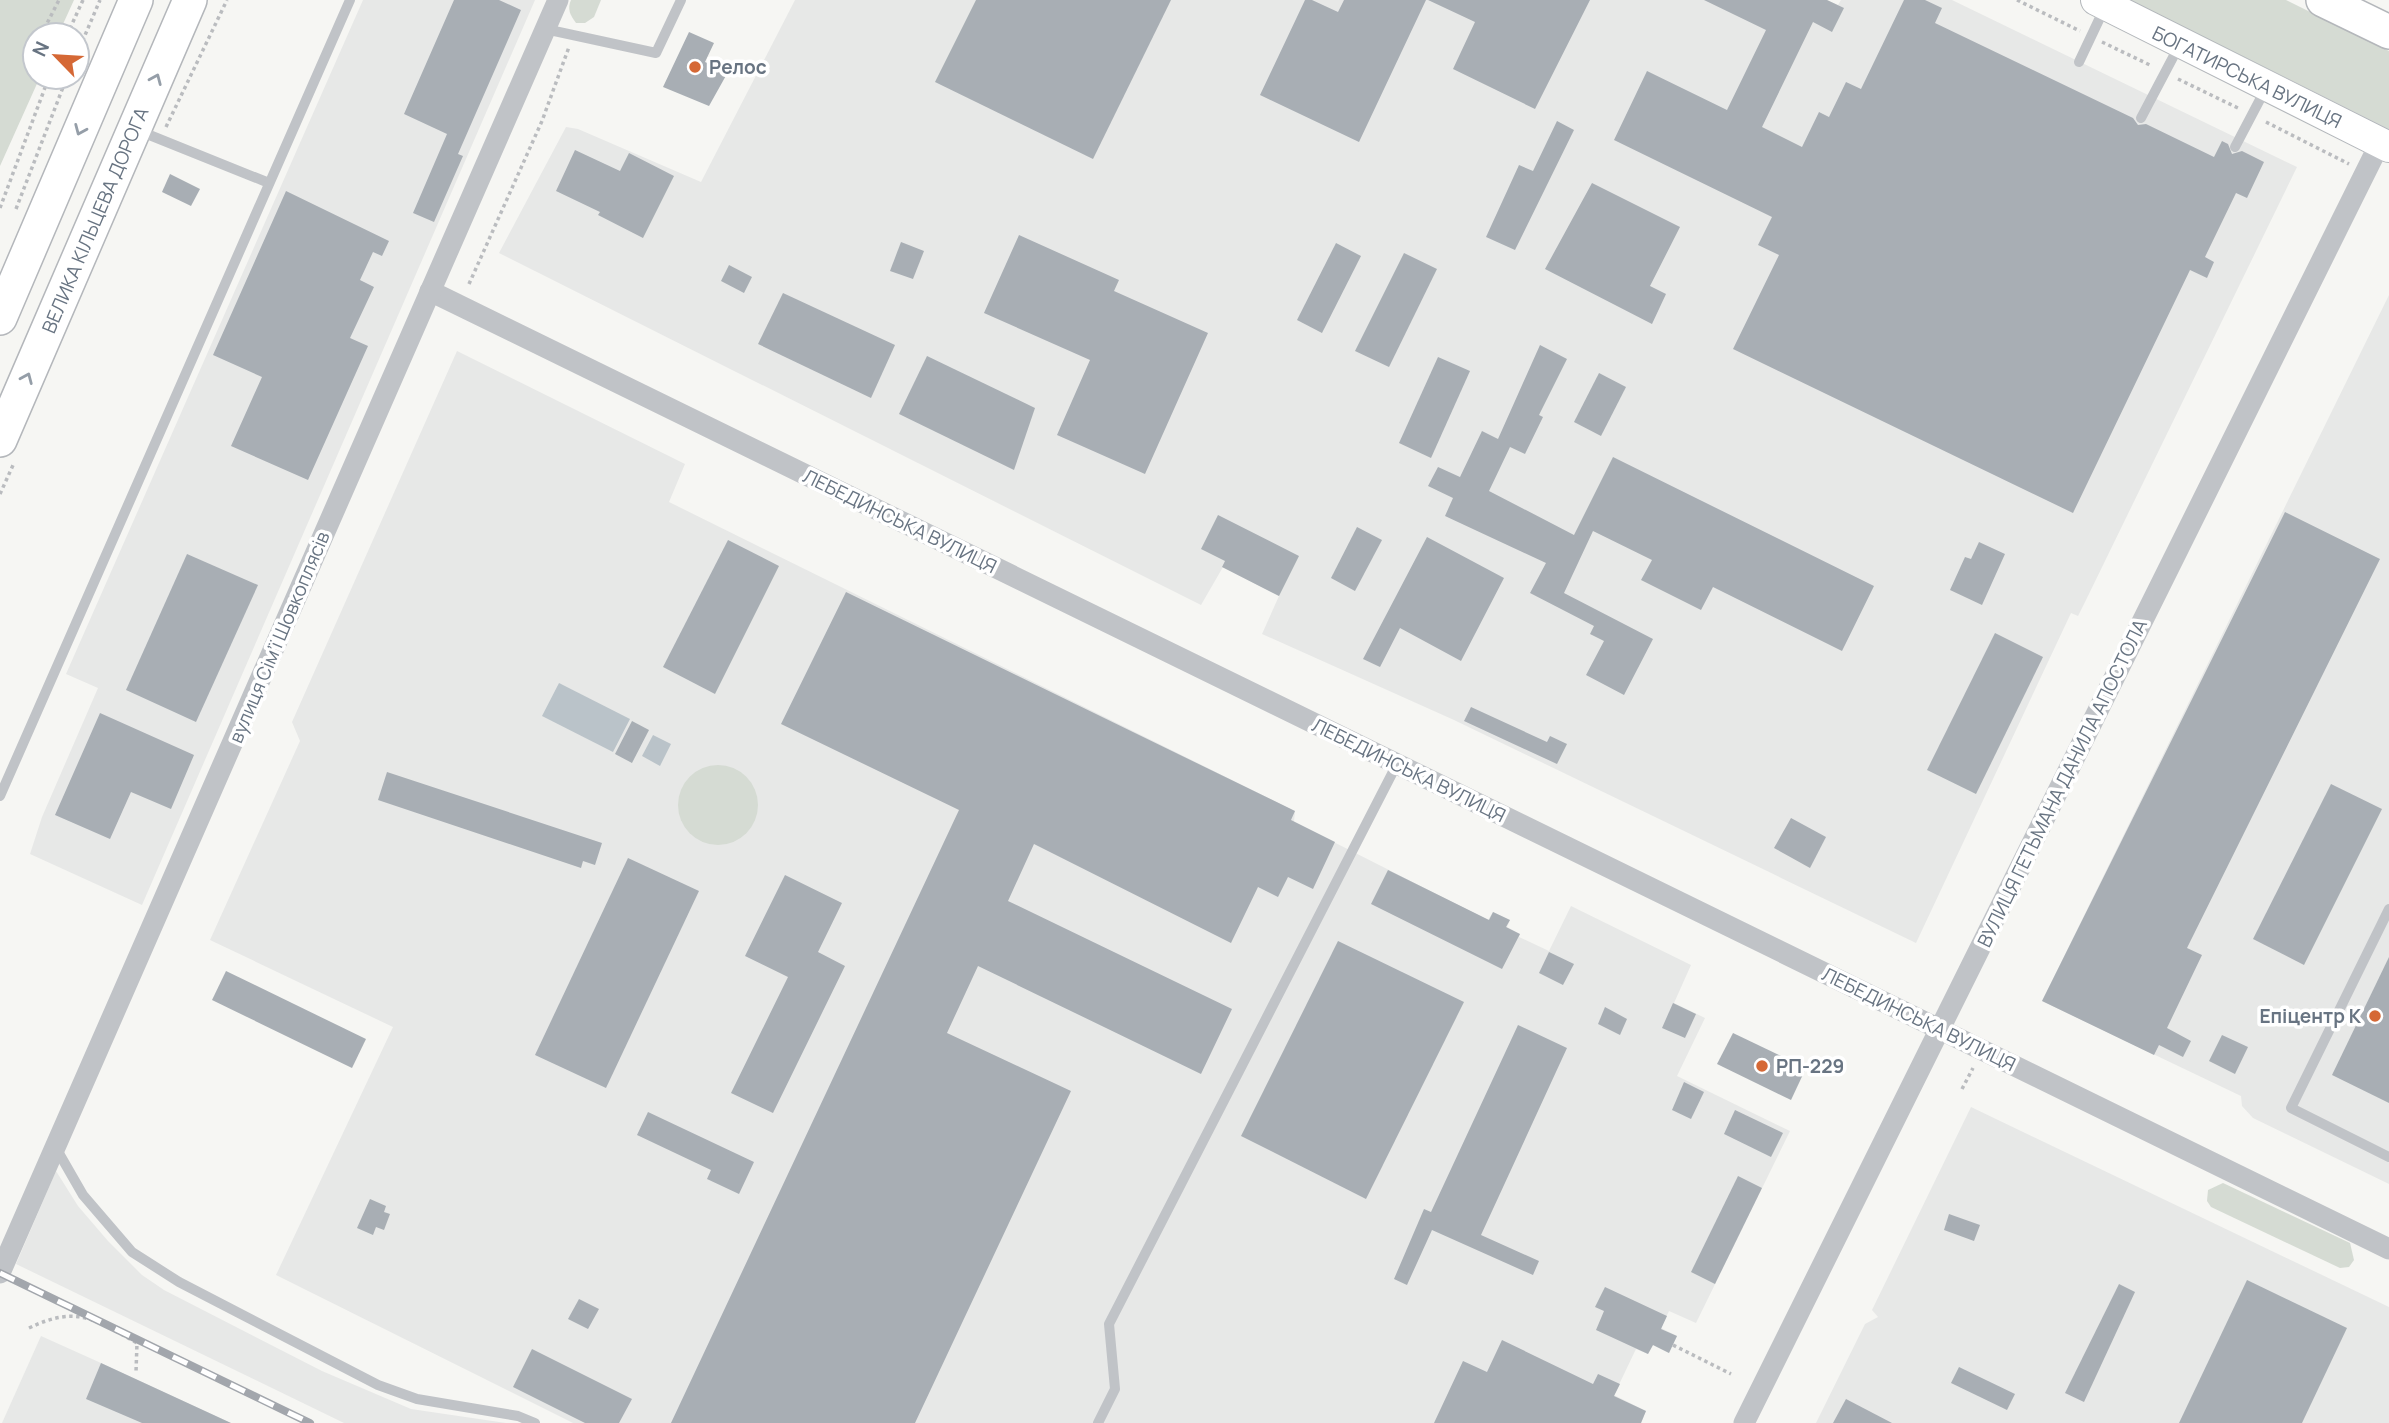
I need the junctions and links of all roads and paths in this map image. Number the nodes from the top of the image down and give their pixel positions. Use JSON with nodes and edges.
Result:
{"nodes":[{"id":1,"x":59,"y":0,"type":"edge"},
{"id":2,"x":82,"y":0,"type":"edge"},
{"id":3,"x":100,"y":0,"type":"edge"},
{"id":4,"x":136,"y":0,"type":"edge"},
{"id":5,"x":190,"y":0,"type":"edge"},
{"id":6,"x":350,"y":0,"type":"edge"},
{"id":7,"x":558,"y":0,"type":"edge"},
{"id":8,"x":681,"y":0,"type":"edge"},
{"id":9,"x":2017,"y":0,"type":"edge"},
{"id":10,"x":2323,"y":0,"type":"edge"},
{"id":11,"x":2097,"y":2,"type":"edge"},
{"id":12,"x":48,"y":21,"type":"edge"},
{"id":13,"x":73,"y":21,"type":"edge"},
{"id":14,"x":91,"y":21,"type":"edge"},
{"id":15,"x":545,"y":29,"type":"junction"},
{"id":16,"x":2389,"y":32,"type":"edge"},
{"id":17,"x":574,"y":34,"type":"junction"},
{"id":18,"x":2091,"y":36,"type":"junction"},
{"id":19,"x":2180,"y":44,"type":"junction"},
{"id":20,"x":2079,"y":62,"type":"dead end"},
{"id":21,"x":2165,"y":73,"type":"junction"},
{"id":22,"x":2266,"y":87,"type":"junction"},
{"id":23,"x":44,"y":91,"type":"edge"},
{"id":24,"x":62,"y":91,"type":"edge"},
{"id":25,"x":2251,"y":115,"type":"junction"},
{"id":26,"x":2141,"y":118,"type":"dead end"},
{"id":27,"x":135,"y":128,"type":"junction"},
{"id":28,"x":2384,"y":145,"type":"edge"},
{"id":29,"x":2235,"y":147,"type":"dead end"},
{"id":30,"x":2365,"y":172,"type":"junction"},
{"id":31,"x":269,"y":183,"type":"junction"},
{"id":32,"x":0,"y":208,"type":"edge"},
{"id":33,"x":14,"y":212,"type":"dead end"},
{"id":34,"x":469,"y":284,"type":"dead end"},
{"id":35,"x":430,"y":291,"type":"junction"},
{"id":36,"x":0,"y":318,"type":"edge"},
{"id":37,"x":0,"y":440,"type":"edge"},
{"id":38,"x":1397,"y":764,"type":"junction"},
{"id":39,"x":0,"y":796,"type":"edge"},
{"id":40,"x":2389,"y":909,"type":"edge"},
{"id":41,"x":1939,"y":1029,"type":"junction"},
{"id":42,"x":1976,"y":1063,"type":"dead end"},
{"id":43,"x":1962,"y":1089,"type":"dead end"},
{"id":44,"x":55,"y":1146,"type":"junction"},
{"id":45,"x":2389,"y":1157,"type":"edge"},
{"id":46,"x":2389,"y":1249,"type":"edge"},
{"id":47,"x":0,"y":1273,"type":"edge"},
{"id":48,"x":29,"y":1328,"type":"dead end"},
{"id":49,"x":1673,"y":1345,"type":"dead end"},
{"id":50,"x":136,"y":1372,"type":"dead end"},
{"id":51,"x":1731,"y":1374,"type":"dead end"},
{"id":52,"x":535,"y":1423,"type":"edge"},
{"id":53,"x":1098,"y":1423,"type":"edge"},
{"id":54,"x":1744,"y":1423,"type":"edge"}],
"edges":[{"from":1,"to":12,"type":"path"},
{"from":2,"to":13,"type":"path"},
{"from":3,"to":14,"type":"path"},
{"from":4,"to":36,"type":"main road","one_way":true},
{"from":27,"to":5,"type":"main road","name":"ВЕЛИКА КІЛЬЦЕВА ДОРОГА","one_way":true},
{"from":6,"to":31,"type":"lane"},
{"from":7,"to":15,"type":"street","name":"вулиця Сімʼї Шовкоплясів"},
{"from":8,"to":17,"type":"lane"},
{"from":9,"to":18,"type":"path"},
{"from":10,"to":16,"type":"main road"},
{"from":11,"to":18,"type":"lane"},
{"from":11,"to":19,"type":"main road","name":"БОГАТИРСЬКА ВУЛИЦЯ"},
{"from":15,"to":17,"type":"lane"},
{"from":15,"to":35,"type":"street","name":"вулиця Сімʼї Шовкоплясів"},
{"from":17,"to":34,"type":"path"},
{"from":18,"to":20,"type":"lane"},
{"from":18,"to":21,"type":"path"},
{"from":19,"to":21,"type":"lane"},
{"from":19,"to":22,"type":"main road","name":"БОГАТИРСЬКА ВУЛИЦЯ"},
{"from":21,"to":25,"type":"path"},
{"from":21,"to":26,"type":"lane"},
{"from":22,"to":25,"type":"lane"},
{"from":22,"to":28,"type":"main road","name":"БОГАТИРСЬКА ВУЛИЦЯ"},
{"from":23,"to":32,"type":"path"},
{"from":24,"to":33,"type":"path"},
{"from":25,"to":29,"type":"lane"},
{"from":25,"to":30,"type":"path"},
{"from":27,"to":31,"type":"lane"},
{"from":37,"to":27,"type":"main road","name":"ВЕЛИКА КІЛЬЦЕВА ДОРОГА","one_way":true},
{"from":28,"to":30,"type":"street","name":"ВУЛИЦЯ ГЕТЬМАНА ДАНИЛА АПОСТОЛА"},
{"from":30,"to":41,"type":"street","name":"ВУЛИЦЯ ГЕТЬМАНА ДАНИЛА АПОСТОЛА"},
{"from":31,"to":39,"type":"lane"},
{"from":35,"to":38,"type":"street","name":"ЛЕБЕДИНСЬКА ВУЛИЦЯ"},
{"from":35,"to":44,"type":"street","name":"вулиця Сімʼї Шовкоплясів"},
{"from":38,"to":41,"type":"street","name":"ЛЕБЕДИНСЬКА ВУЛИЦЯ"},
{"from":38,"to":53,"type":"lane"},
{"from":40,"to":45,"type":"lane"},
{"from":41,"to":46,"type":"street","name":"ЛЕБЕДИНСЬКА ВУЛИЦЯ"},
{"from":41,"to":54,"type":"street","name":"ВУЛИЦЯ ГЕТЬМАНА ДАНИЛА АПОСТОЛА"},
{"from":42,"to":43,"type":"path"},
{"from":44,"to":47,"type":"street","name":"вулиця Сімʼї Шовкоплясів"},
{"from":44,"to":52,"type":"lane"},
{"from":48,"to":50,"type":"path"},
{"from":49,"to":51,"type":"path"}]}
